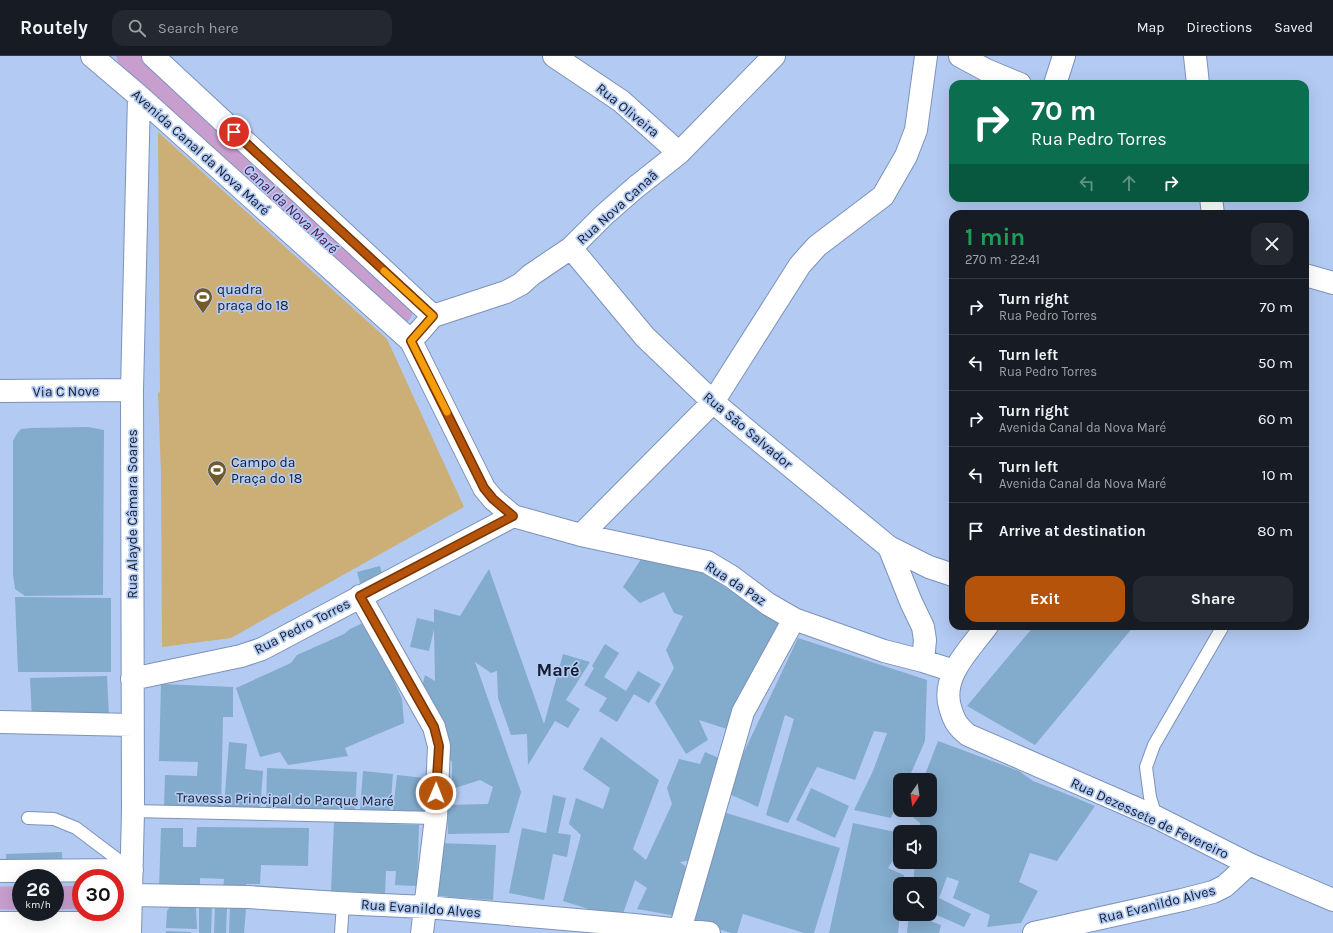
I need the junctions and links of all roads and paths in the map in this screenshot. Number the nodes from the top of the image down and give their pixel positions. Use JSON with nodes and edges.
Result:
{"nodes":[{"id":1,"x":92,"y":56,"type":"edge"},
{"id":2,"x":153,"y":56,"type":"edge"},
{"id":3,"x":554,"y":56,"type":"edge"},
{"id":4,"x":774,"y":56,"type":"edge"},
{"id":5,"x":926,"y":56,"type":"edge"},
{"id":6,"x":960,"y":56,"type":"edge"},
{"id":7,"x":1064,"y":56,"type":"edge"},
{"id":8,"x":1195,"y":56,"type":"edge"},
{"id":9,"x":1010,"y":80,"type":"edge"},
{"id":10,"x":1056,"y":80,"type":"edge"},
{"id":11,"x":1198,"y":80,"type":"edge"},
{"id":12,"x":139,"y":96,"type":"junction"},
{"id":13,"x":680,"y":153,"type":"junction"},
{"id":14,"x":572,"y":248,"type":"junction"},
{"id":15,"x":1309,"y":275,"type":"edge"},
{"id":16,"x":1333,"y":283,"type":"edge"},
{"id":17,"x":433,"y":316,"type":"junction"},
{"id":18,"x":411,"y":341,"type":"junction"},
{"id":19,"x":132,"y":390,"type":"junction"},
{"id":20,"x":0,"y":392,"type":"edge"},
{"id":21,"x":713,"y":402,"type":"junction"},
{"id":22,"x":513,"y":516,"type":"junction"},
{"id":23,"x":581,"y":535,"type":"junction"},
{"id":24,"x":889,"y":547,"type":"junction"},
{"id":25,"x":949,"y":574,"type":"edge"},
{"id":26,"x":360,"y":596,"type":"junction"},
{"id":27,"x":794,"y":619,"type":"junction"},
{"id":28,"x":984,"y":630,"type":"edge"},
{"id":29,"x":1221,"y":630,"type":"edge"},
{"id":30,"x":922,"y":661,"type":"junction"},
{"id":31,"x":954,"y":671,"type":"junction"},
{"id":32,"x":132,"y":678,"type":"junction"},
{"id":33,"x":0,"y":722,"type":"edge"},
{"id":34,"x":132,"y":725,"type":"junction"},
{"id":35,"x":133,"y":811,"type":"junction"},
{"id":36,"x":1156,"y":817,"type":"junction"},
{"id":37,"x":28,"y":818,"type":"dead end"},
{"id":38,"x":436,"y":818,"type":"junction"},
{"id":39,"x":1249,"y":864,"type":"junction"},
{"id":40,"x":132,"y":870,"type":"junction"},
{"id":41,"x":0,"y":871,"type":"edge"},
{"id":42,"x":132,"y":895,"type":"junction"},
{"id":43,"x":1333,"y":900,"type":"edge"},
{"id":44,"x":343,"y":903,"type":"junction"},
{"id":45,"x":426,"y":908,"type":"junction"},
{"id":46,"x":0,"y":923,"type":"edge"},
{"id":47,"x":130,"y":928,"type":"edge"},
{"id":48,"x":680,"y":930,"type":"junction"},
{"id":49,"x":341,"y":933,"type":"edge"},
{"id":50,"x":422,"y":933,"type":"edge"},
{"id":51,"x":709,"y":933,"type":"edge"},
{"id":52,"x":1034,"y":933,"type":"edge"}],
"edges":[{"from":1,"to":12,"type":"street","name":"Avenida Canal da Nova Maré"},
{"from":2,"to":17,"type":"street"},
{"from":3,"to":13,"type":"street","name":"Rua Oliveira"},
{"from":4,"to":13,"type":"street","name":"Rua Nova Canaã"},
{"from":5,"to":21,"type":"street"},
{"from":6,"to":9,"type":"street"},
{"from":7,"to":10,"type":"street"},
{"from":8,"to":11,"type":"street"},
{"from":12,"to":18,"type":"street","name":"Avenida Canal da Nova Maré"},
{"from":12,"to":19,"type":"street","name":"Rua Alayde Câmara Soares"},
{"from":13,"to":14,"type":"street","name":"Rua Nova Canaã"},
{"from":14,"to":17,"type":"street","name":"Rua Nova Canaã"},
{"from":14,"to":21,"type":"street","name":"Rua São Salvador"},
{"from":15,"to":16,"type":"street"},
{"from":17,"to":18,"type":"street"},
{"from":18,"to":22,"type":"street"},
{"from":19,"to":20,"type":"street","name":"Via C Nove"},
{"from":19,"to":32,"type":"street","name":"Rua Alayde Câmara Soares"},
{"from":21,"to":23,"type":"street"},
{"from":21,"to":24,"type":"street","name":"Rua São Salvador"},
{"from":22,"to":23,"type":"street","name":"Rua da Paz"},
{"from":22,"to":26,"type":"street","name":"Rua Pedro Torres"},
{"from":23,"to":27,"type":"street","name":"Rua da Paz"},
{"from":24,"to":25,"type":"street","name":"Rua São Salvador"},
{"from":24,"to":30,"type":"street"},
{"from":26,"to":32,"type":"street","name":"Rua Pedro Torres"},
{"from":26,"to":38,"type":"street"},
{"from":27,"to":30,"type":"street","name":"Rua da Paz"},
{"from":27,"to":48,"type":"street"},
{"from":28,"to":31,"type":"street"},
{"from":29,"to":36,"type":"lane"},
{"from":30,"to":31,"type":"street","name":"Rua da Paz"},
{"from":31,"to":36,"type":"street","name":"Rua Dezessete de Fevereiro"},
{"from":32,"to":34,"type":"street","name":"Rua Alayde Câmara Soares"},
{"from":33,"to":34,"type":"street"},
{"from":34,"to":35,"type":"street","name":"Rua Alayde Câmara Soares"},
{"from":35,"to":38,"type":"lane","name":"Travessa Principal do Parque Maré"},
{"from":35,"to":40,"type":"street","name":"Rua Alayde Câmara Soares"},
{"from":36,"to":39,"type":"street","name":"Rua Dezessete de Fevereiro"},
{"from":37,"to":40,"type":"lane"},
{"from":38,"to":45,"type":"street"},
{"from":39,"to":43,"type":"street","name":"Rua Dezessete de Fevereiro"},
{"from":39,"to":52,"type":"street","name":"Rua Evanildo Alves"},
{"from":40,"to":41,"type":"street"},
{"from":40,"to":42,"type":"street","name":"Rua Alayde Câmara Soares"},
{"from":42,"to":44,"type":"street","name":"Rua Evanildo Alves"},
{"from":42,"to":47,"type":"street","name":"Rua Alayde Câmara Soares"},
{"from":44,"to":45,"type":"street","name":"Rua Evanildo Alves"},
{"from":44,"to":49,"type":"lane"},
{"from":45,"to":48,"type":"street","name":"Rua Evanildo Alves"},
{"from":45,"to":50,"type":"street"},
{"from":46,"to":47,"type":"street"},
{"from":48,"to":51,"type":"street","name":"Rua Evanildo Alves"}]}
